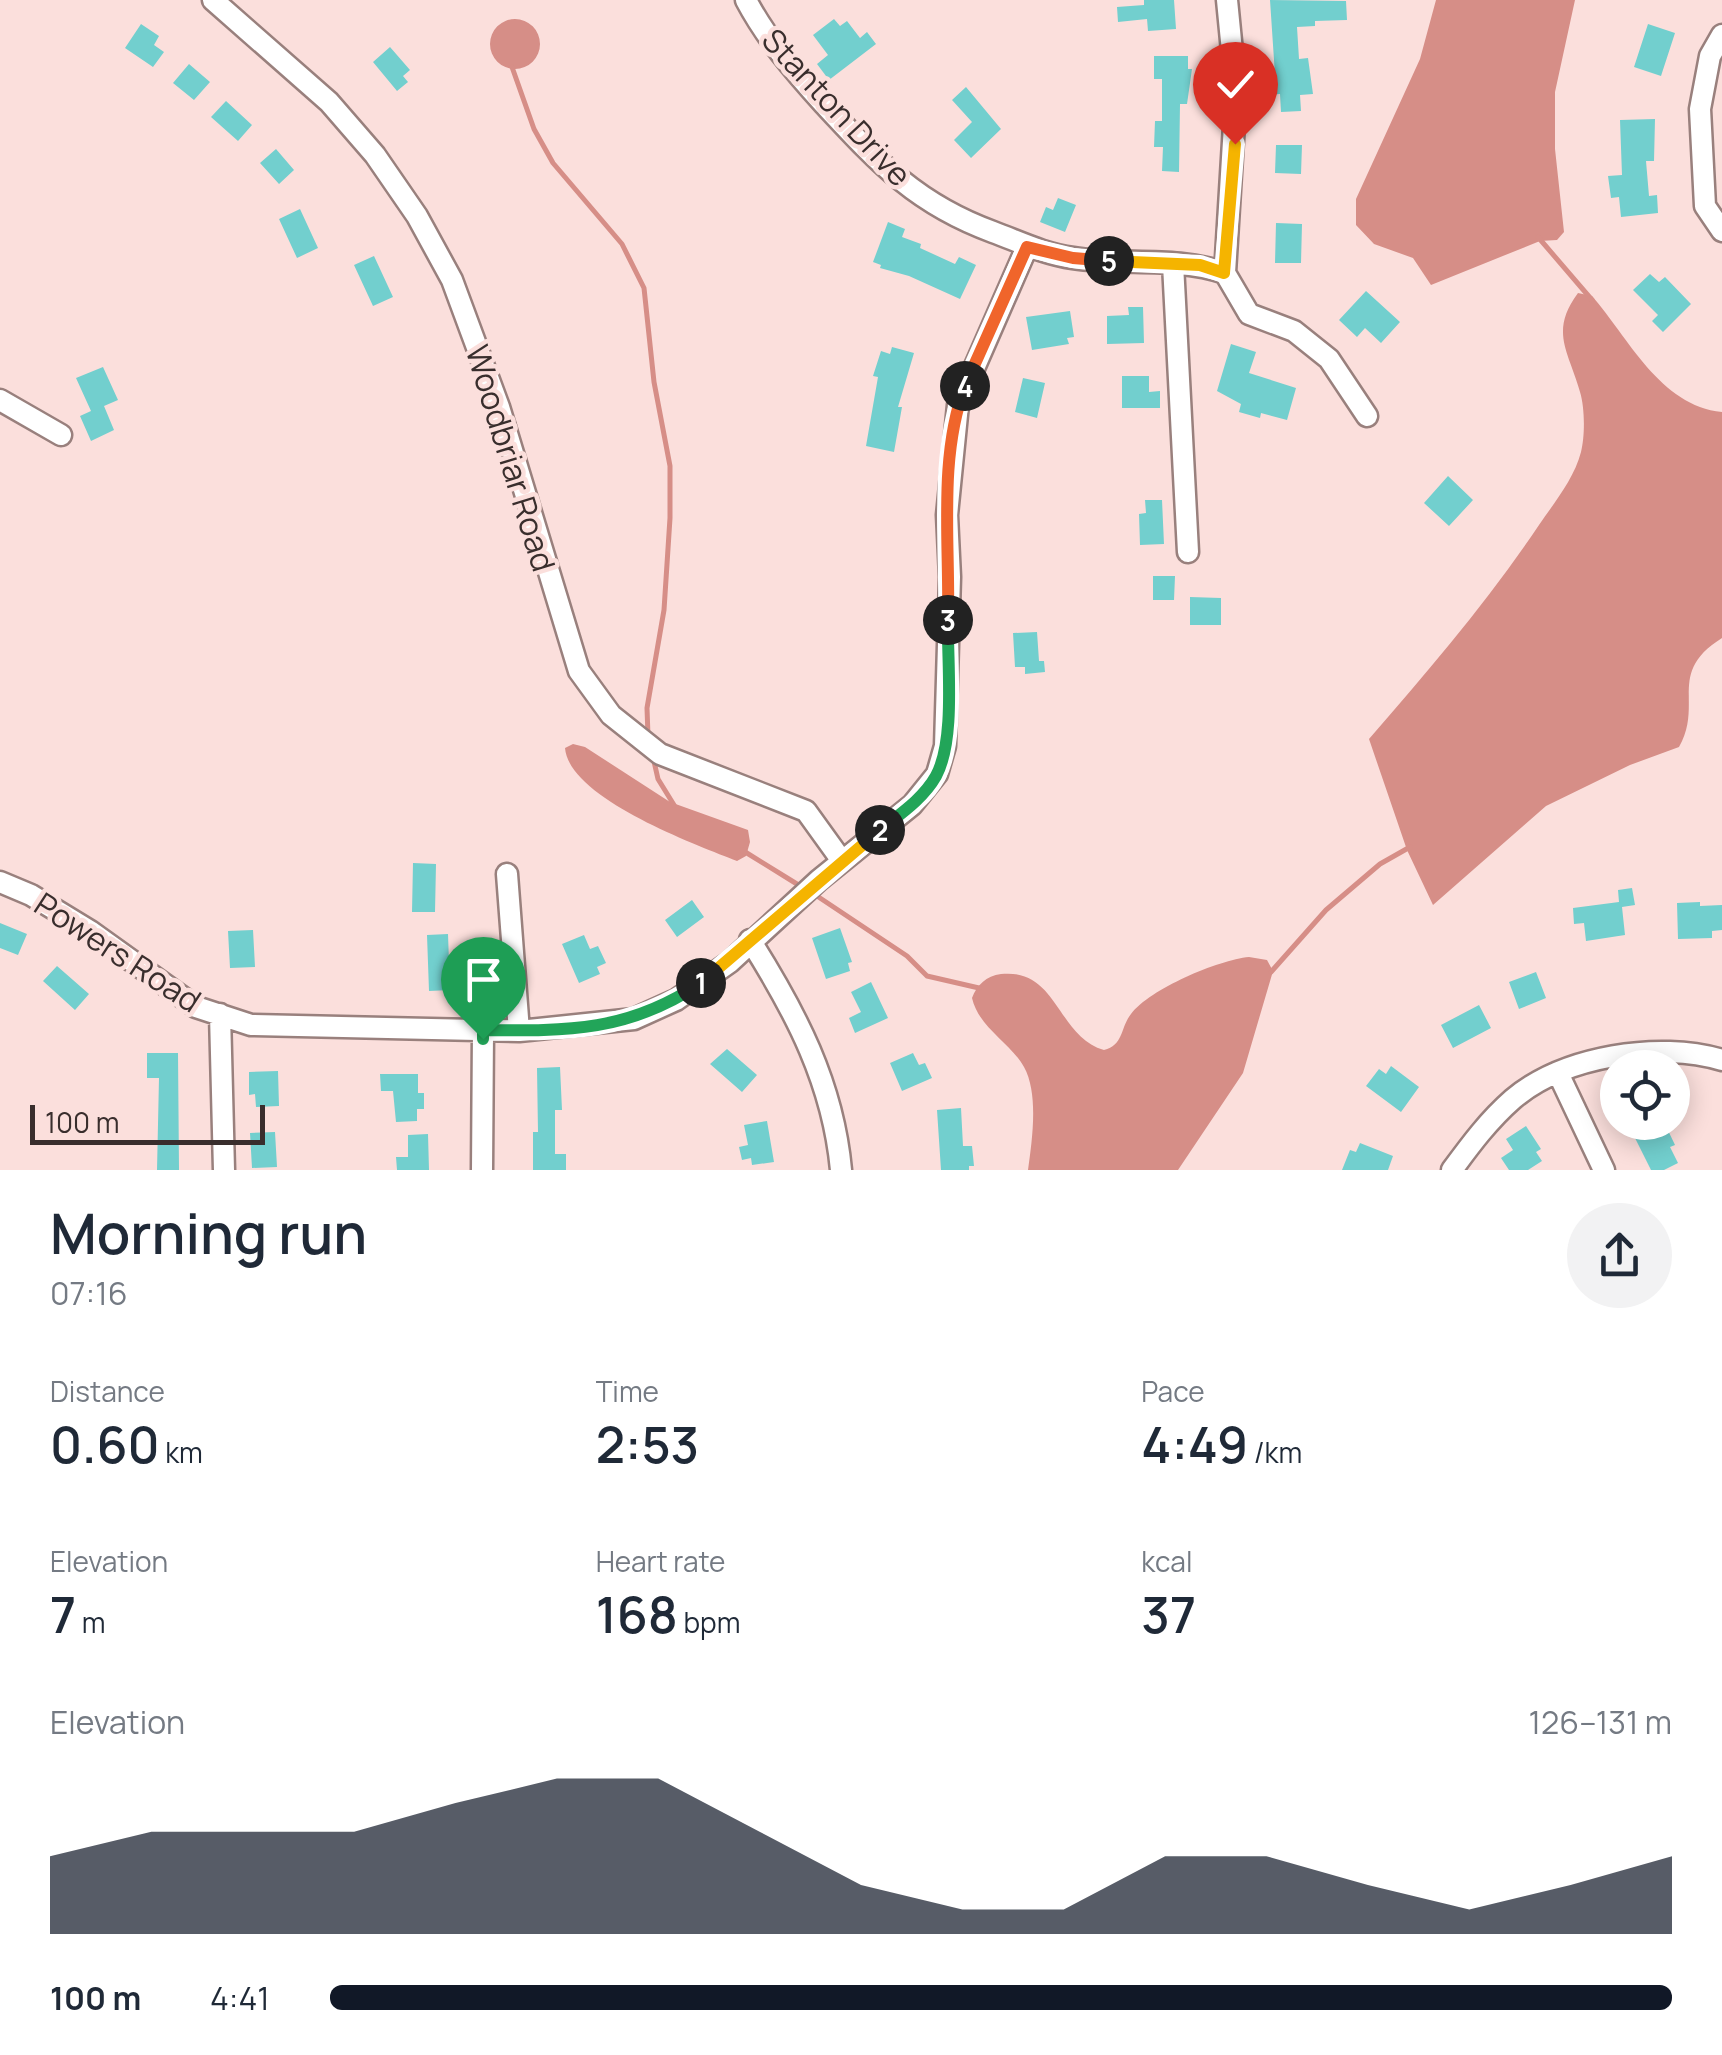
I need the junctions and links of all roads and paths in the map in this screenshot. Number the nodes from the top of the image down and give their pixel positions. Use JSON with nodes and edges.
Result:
{"nodes":[{"id":1,"x":213,"y":0,"type":"edge"},
{"id":2,"x":746,"y":0,"type":"edge"},
{"id":3,"x":1227,"y":0,"type":"edge"},
{"id":4,"x":1722,"y":35,"type":"edge"},
{"id":5,"x":1722,"y":232,"type":"edge"},
{"id":6,"x":1027,"y":247,"type":"junction"},
{"id":7,"x":1173,"y":264,"type":"junction"},
{"id":8,"x":1224,"y":273,"type":"junction"},
{"id":9,"x":0,"y":400,"type":"edge"},
{"id":10,"x":1368,"y":416,"type":"dead end"},
{"id":11,"x":61,"y":435,"type":"dead end"},
{"id":12,"x":1188,"y":552,"type":"dead end"},
{"id":13,"x":842,"y":861,"type":"junction"},
{"id":14,"x":507,"y":874,"type":"dead end"},
{"id":15,"x":0,"y":882,"type":"edge"},
{"id":16,"x":750,"y":940,"type":"junction"},
{"id":17,"x":220,"y":1014,"type":"junction"},
{"id":18,"x":483,"y":1030,"type":"junction"},
{"id":19,"x":519,"y":1031,"type":"junction"},
{"id":20,"x":1722,"y":1060,"type":"edge"},
{"id":21,"x":1558,"y":1073,"type":"junction"},
{"id":22,"x":224,"y":1170,"type":"edge"},
{"id":23,"x":482,"y":1170,"type":"edge"},
{"id":24,"x":841,"y":1170,"type":"edge"},
{"id":25,"x":1452,"y":1170,"type":"edge"},
{"id":26,"x":1604,"y":1170,"type":"edge"}],
"edges":[{"from":1,"to":13,"type":"street","name":"Woodbriar Road"},
{"from":2,"to":6,"type":"street","name":"Stanton Drive"},
{"from":3,"to":8,"type":"street"},
{"from":4,"to":5,"type":"street"},
{"from":6,"to":7,"type":"street","name":"Stanton Drive"},
{"from":6,"to":13,"type":"street","name":"Powers Road"},
{"from":7,"to":8,"type":"street","name":"Stanton Drive"},
{"from":7,"to":12,"type":"street"},
{"from":8,"to":10,"type":"street"},
{"from":9,"to":11,"type":"street"},
{"from":13,"to":16,"type":"street","name":"Powers Road"},
{"from":14,"to":19,"type":"street"},
{"from":15,"to":17,"type":"street","name":"Powers Road"},
{"from":16,"to":19,"type":"street","name":"Powers Road"},
{"from":16,"to":24,"type":"street"},
{"from":17,"to":18,"type":"street","name":"Powers Road"},
{"from":17,"to":22,"type":"street"},
{"from":18,"to":19,"type":"street","name":"Powers Road"},
{"from":18,"to":23,"type":"street"},
{"from":20,"to":21,"type":"street"},
{"from":21,"to":25,"type":"street"},
{"from":21,"to":26,"type":"street"}]}
